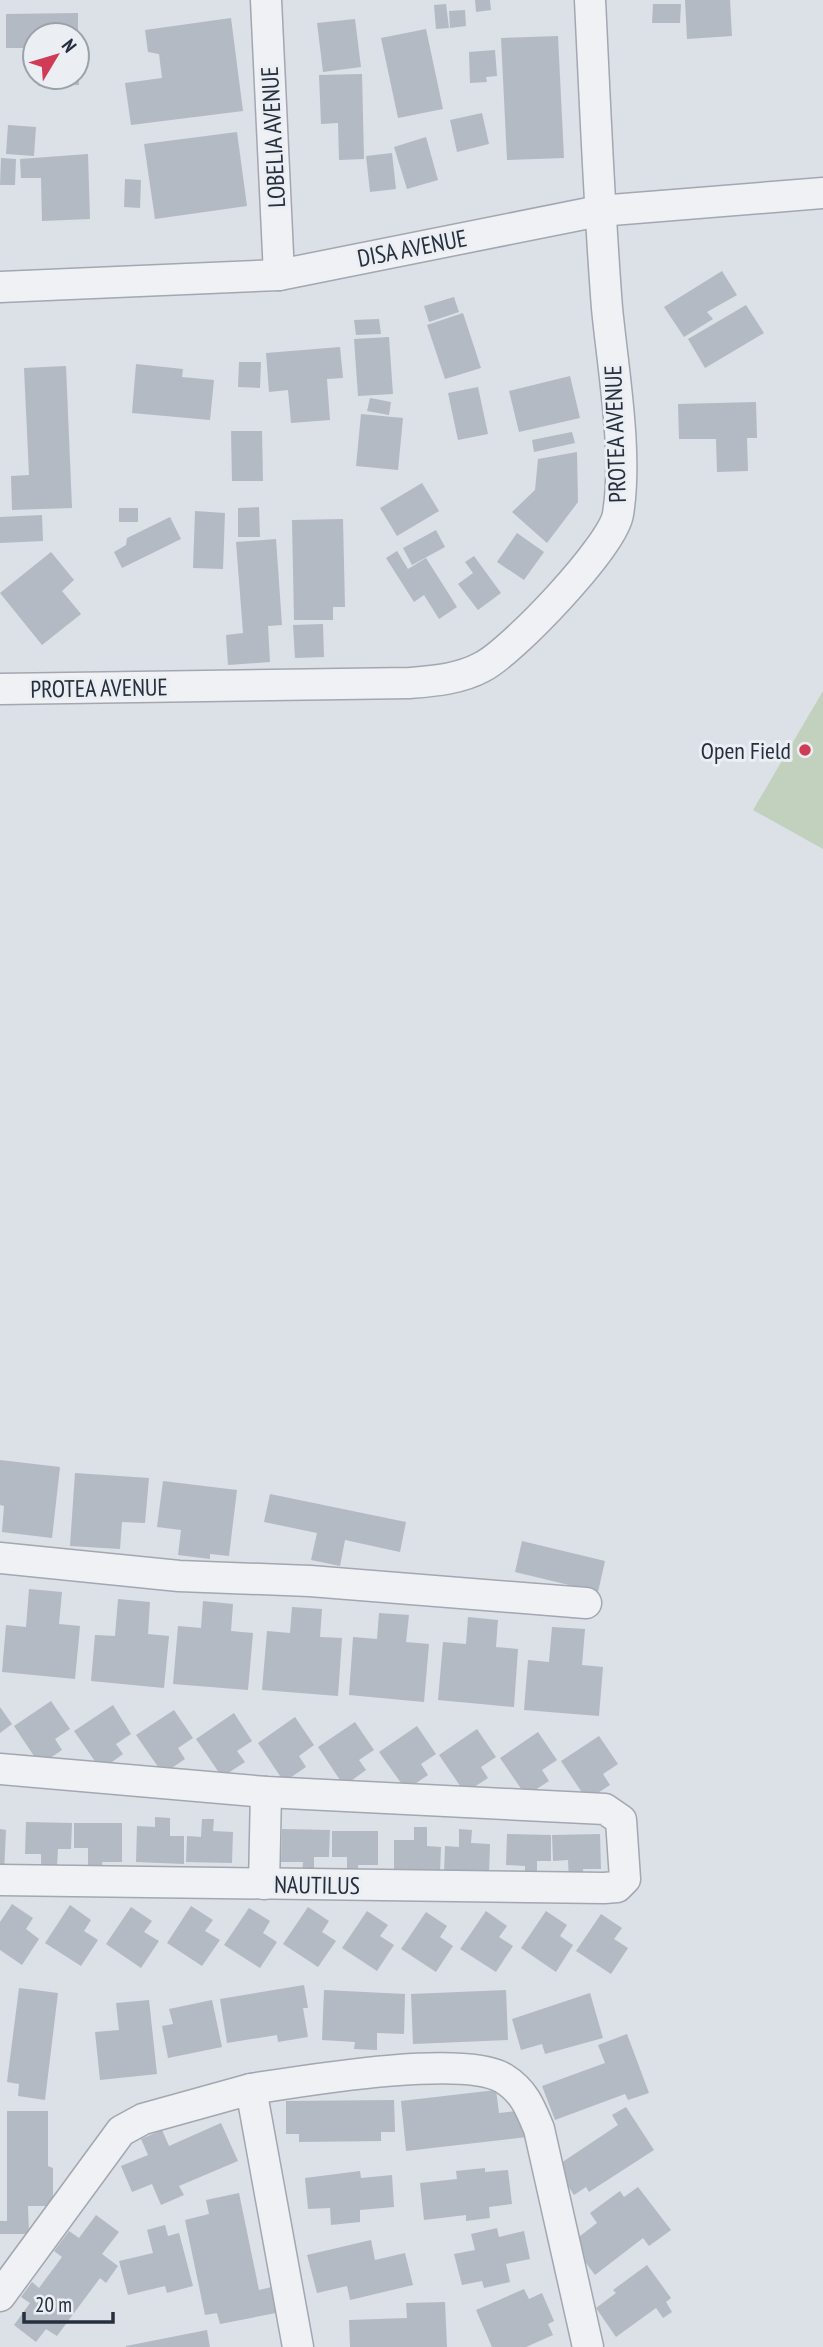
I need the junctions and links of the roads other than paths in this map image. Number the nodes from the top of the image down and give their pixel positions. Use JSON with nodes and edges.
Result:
{"nodes":[{"id":1,"x":266,"y":0,"type":"edge"},
{"id":2,"x":590,"y":0,"type":"edge"},
{"id":3,"x":823,"y":193,"type":"edge"},
{"id":4,"x":599,"y":211,"type":"junction"},
{"id":5,"x":279,"y":275,"type":"junction"},
{"id":6,"x":0,"y":287,"type":"edge"},
{"id":7,"x":0,"y":689,"type":"edge"},
{"id":8,"x":0,"y":1558,"type":"edge"},
{"id":9,"x":586,"y":1603,"type":"dead end"},
{"id":10,"x":0,"y":1769,"type":"edge"},
{"id":11,"x":266,"y":1792,"type":"junction"},
{"id":12,"x":0,"y":1880,"type":"edge"},
{"id":13,"x":264,"y":1884,"type":"junction"},
{"id":14,"x":251,"y":2089,"type":"junction"},
{"id":15,"x":0,"y":2296,"type":"edge"},
{"id":16,"x":298,"y":2347,"type":"edge"},
{"id":17,"x":588,"y":2347,"type":"edge"}],
"edges":[{"from":1,"to":5,"type":"street","name":"LOBELIA AVENUE"},
{"from":2,"to":4,"type":"street","name":"PROTEA AVENUE"},
{"from":3,"to":4,"type":"street","name":"DISA AVENUE"},
{"from":4,"to":5,"type":"street","name":"DISA AVENUE"},
{"from":4,"to":7,"type":"street","name":"PROTEA AVENUE"},
{"from":5,"to":6,"type":"street","name":"DISA AVENUE"},
{"from":8,"to":9,"type":"street"},
{"from":10,"to":11,"type":"street"},
{"from":11,"to":13,"type":"street"},
{"from":11,"to":13,"type":"street","name":"NAUTILUS"},
{"from":12,"to":13,"type":"street","name":"NAUTILUS"},
{"from":14,"to":15,"type":"street"},
{"from":14,"to":16,"type":"street"},
{"from":14,"to":17,"type":"street"}]}
